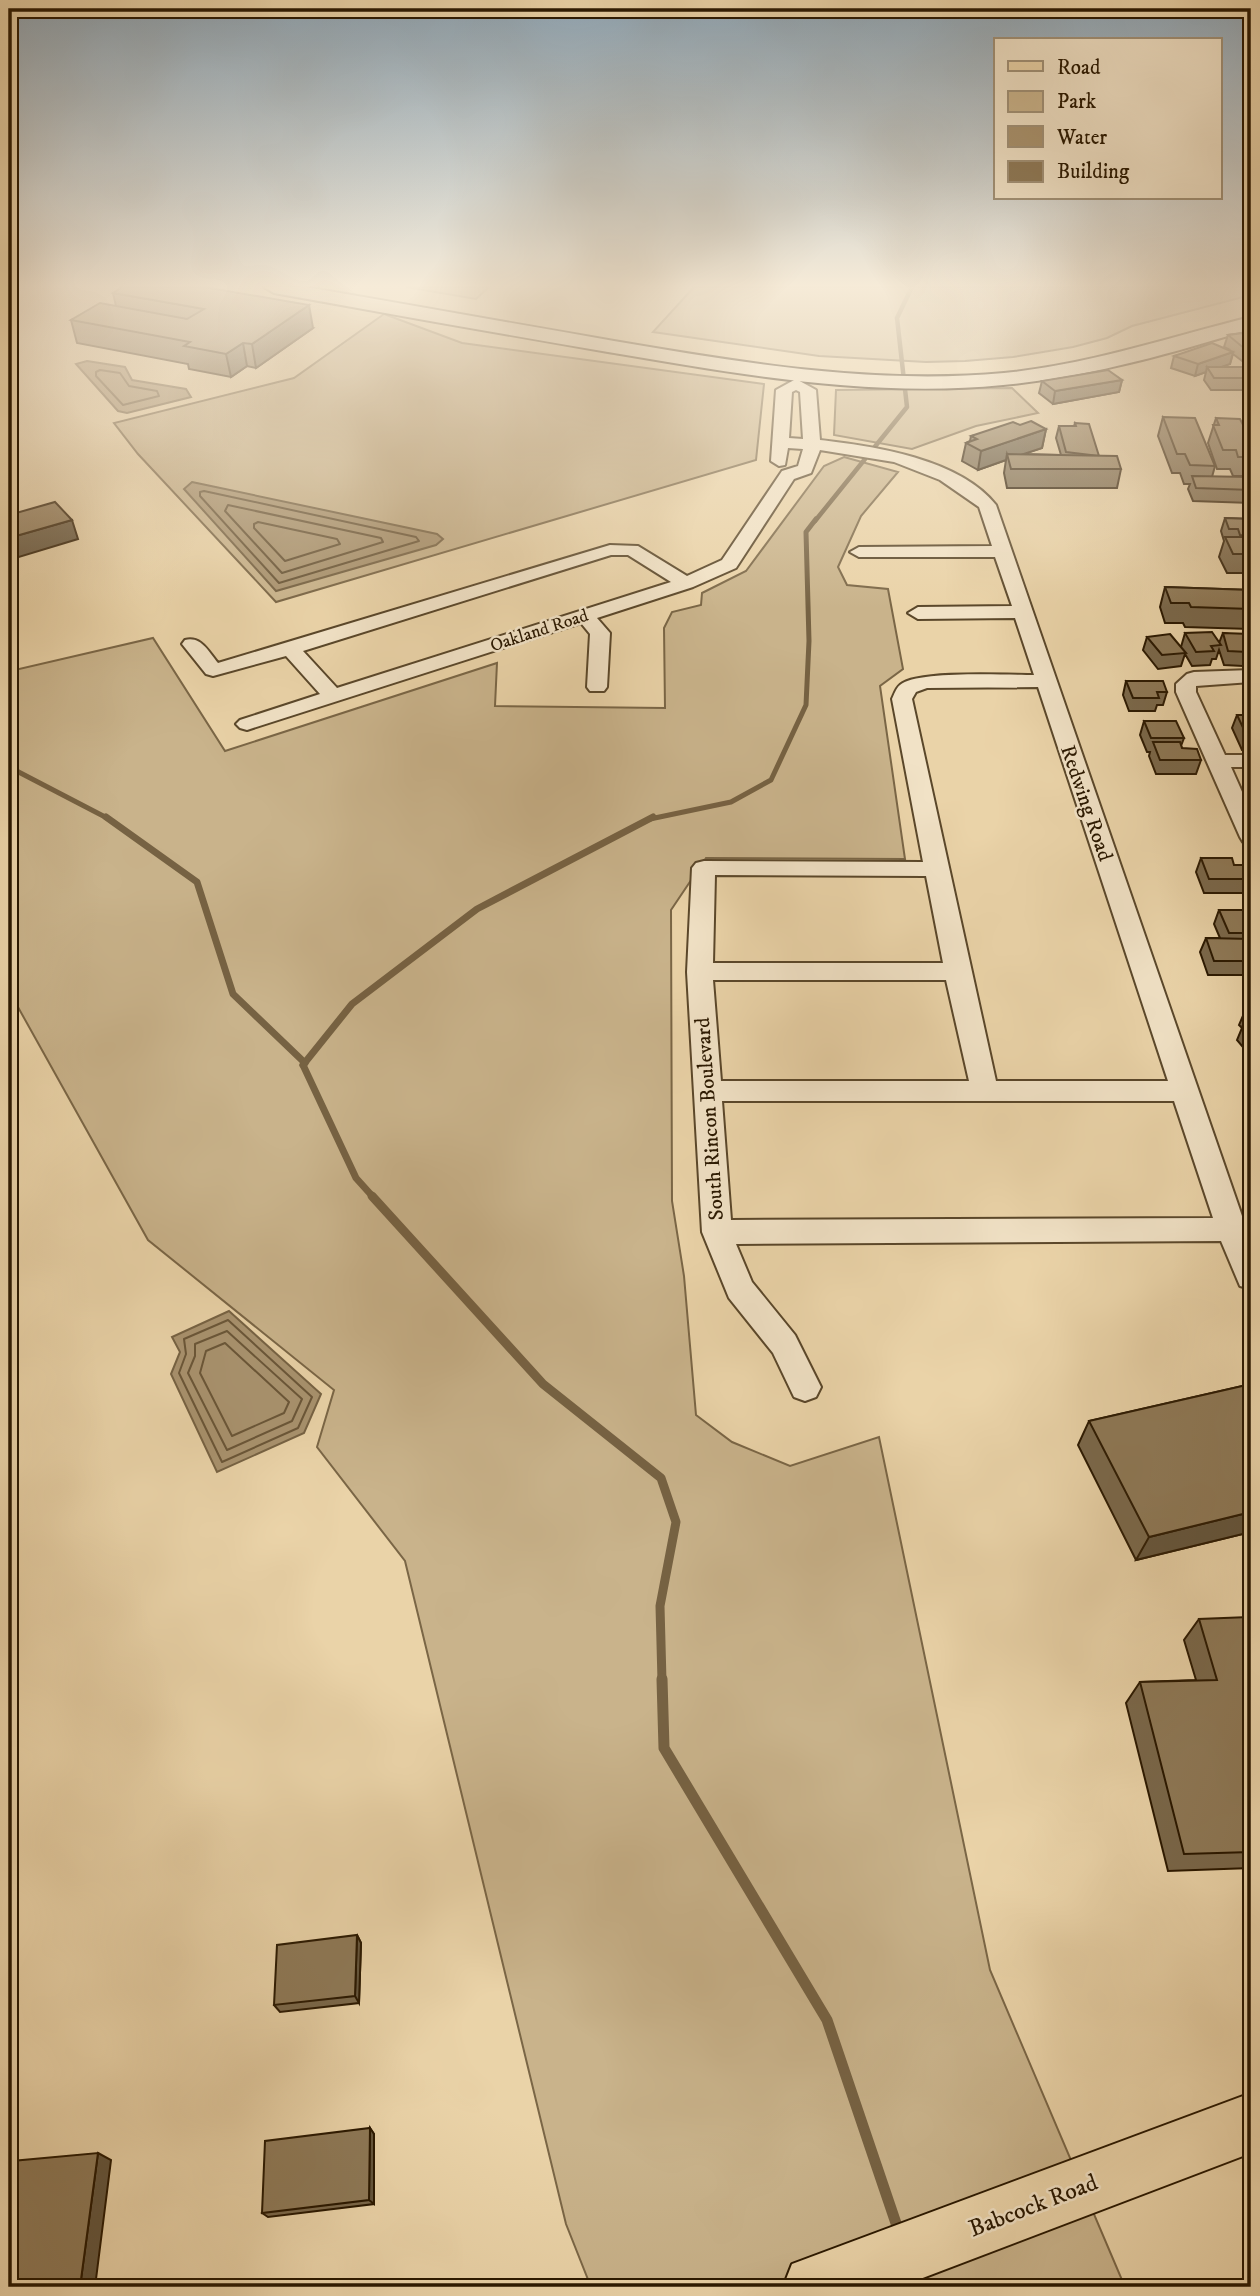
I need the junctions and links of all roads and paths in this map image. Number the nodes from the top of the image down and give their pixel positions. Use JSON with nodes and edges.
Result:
{"nodes":[{"id":1,"x":783,"y":394,"type":"edge"},
{"id":2,"x":808,"y":394,"type":"edge"},
{"id":3,"x":780,"y":442,"type":"junction"},
{"id":4,"x":812,"y":444,"type":"junction"},
{"id":5,"x":788,"y":475,"type":"junction"},
{"id":6,"x":1002,"y":551,"type":"junction"},
{"id":7,"x":859,"y":552,"type":"dead end"},
{"id":8,"x":686,"y":583,"type":"junction"},
{"id":9,"x":1023,"y":612,"type":"junction"},
{"id":10,"x":918,"y":613,"type":"dead end"},
{"id":11,"x":585,"y":615,"type":"junction"},
{"id":12,"x":192,"y":644,"type":"dead end"},
{"id":13,"x":290,"y":649,"type":"junction"},
{"id":14,"x":1251,"y":676,"type":"edge"},
{"id":15,"x":1046,"y":681,"type":"junction"},
{"id":16,"x":597,"y":687,"type":"dead end"},
{"id":17,"x":333,"y":696,"type":"junction"},
{"id":18,"x":247,"y":724,"type":"dead end"},
{"id":19,"x":1217,"y":761,"type":"junction"},
{"id":20,"x":1251,"y":761,"type":"edge"},
{"id":21,"x":1251,"y":837,"type":"edge"},
{"id":22,"x":937,"y":869,"type":"junction"},
{"id":23,"x":957,"y":971,"type":"junction"},
{"id":24,"x":700,"y":972,"type":"junction"},
{"id":25,"x":984,"y":1089,"type":"junction"},
{"id":26,"x":708,"y":1091,"type":"junction"},
{"id":27,"x":1184,"y":1091,"type":"junction"},
{"id":28,"x":1231,"y":1228,"type":"junction"},
{"id":29,"x":717,"y":1232,"type":"junction"},
{"id":30,"x":1251,"y":1278,"type":"edge"},
{"id":31,"x":804,"y":1387,"type":"dead end"},
{"id":32,"x":1251,"y":2123,"type":"edge"},
{"id":33,"x":815,"y":2287,"type":"edge"}],
"edges":[{"from":1,"to":3,"type":"street"},
{"from":2,"to":4,"type":"street"},
{"from":3,"to":4,"type":"street","name":"Redwing Road"},
{"from":3,"to":5,"type":"street"},
{"from":4,"to":5,"type":"street","name":"Oakland Road"},
{"from":4,"to":6,"type":"street","name":"Redwing Road"},
{"from":5,"to":8,"type":"street","name":"Oakland Road"},
{"from":6,"to":7,"type":"street"},
{"from":6,"to":9,"type":"street","name":"Redwing Road"},
{"from":8,"to":11,"type":"street","name":"Oakland Road"},
{"from":8,"to":13,"type":"street"},
{"from":9,"to":10,"type":"street"},
{"from":9,"to":15,"type":"street","name":"Redwing Road"},
{"from":11,"to":16,"type":"street"},
{"from":11,"to":17,"type":"street","name":"Oakland Road"},
{"from":12,"to":13,"type":"street"},
{"from":13,"to":17,"type":"street"},
{"from":14,"to":19,"type":"street"},
{"from":15,"to":22,"type":"street"},
{"from":15,"to":27,"type":"street","name":"Redwing Road"},
{"from":17,"to":18,"type":"street","name":"Oakland Road"},
{"from":19,"to":20,"type":"street"},
{"from":19,"to":21,"type":"street"},
{"from":22,"to":23,"type":"street"},
{"from":22,"to":24,"type":"street","name":"South Rincon Boulevard"},
{"from":23,"to":24,"type":"street"},
{"from":23,"to":25,"type":"street"},
{"from":24,"to":26,"type":"street","name":"South Rincon Boulevard"},
{"from":25,"to":26,"type":"street"},
{"from":25,"to":27,"type":"street"},
{"from":26,"to":29,"type":"street","name":"South Rincon Boulevard"},
{"from":27,"to":28,"type":"street","name":"Redwing Road"},
{"from":28,"to":29,"type":"street"},
{"from":28,"to":30,"type":"street","name":"Redwing Road"},
{"from":29,"to":31,"type":"street","name":"South Rincon Boulevard"},
{"from":32,"to":33,"type":"main road","name":"Babcock Road"}]}
